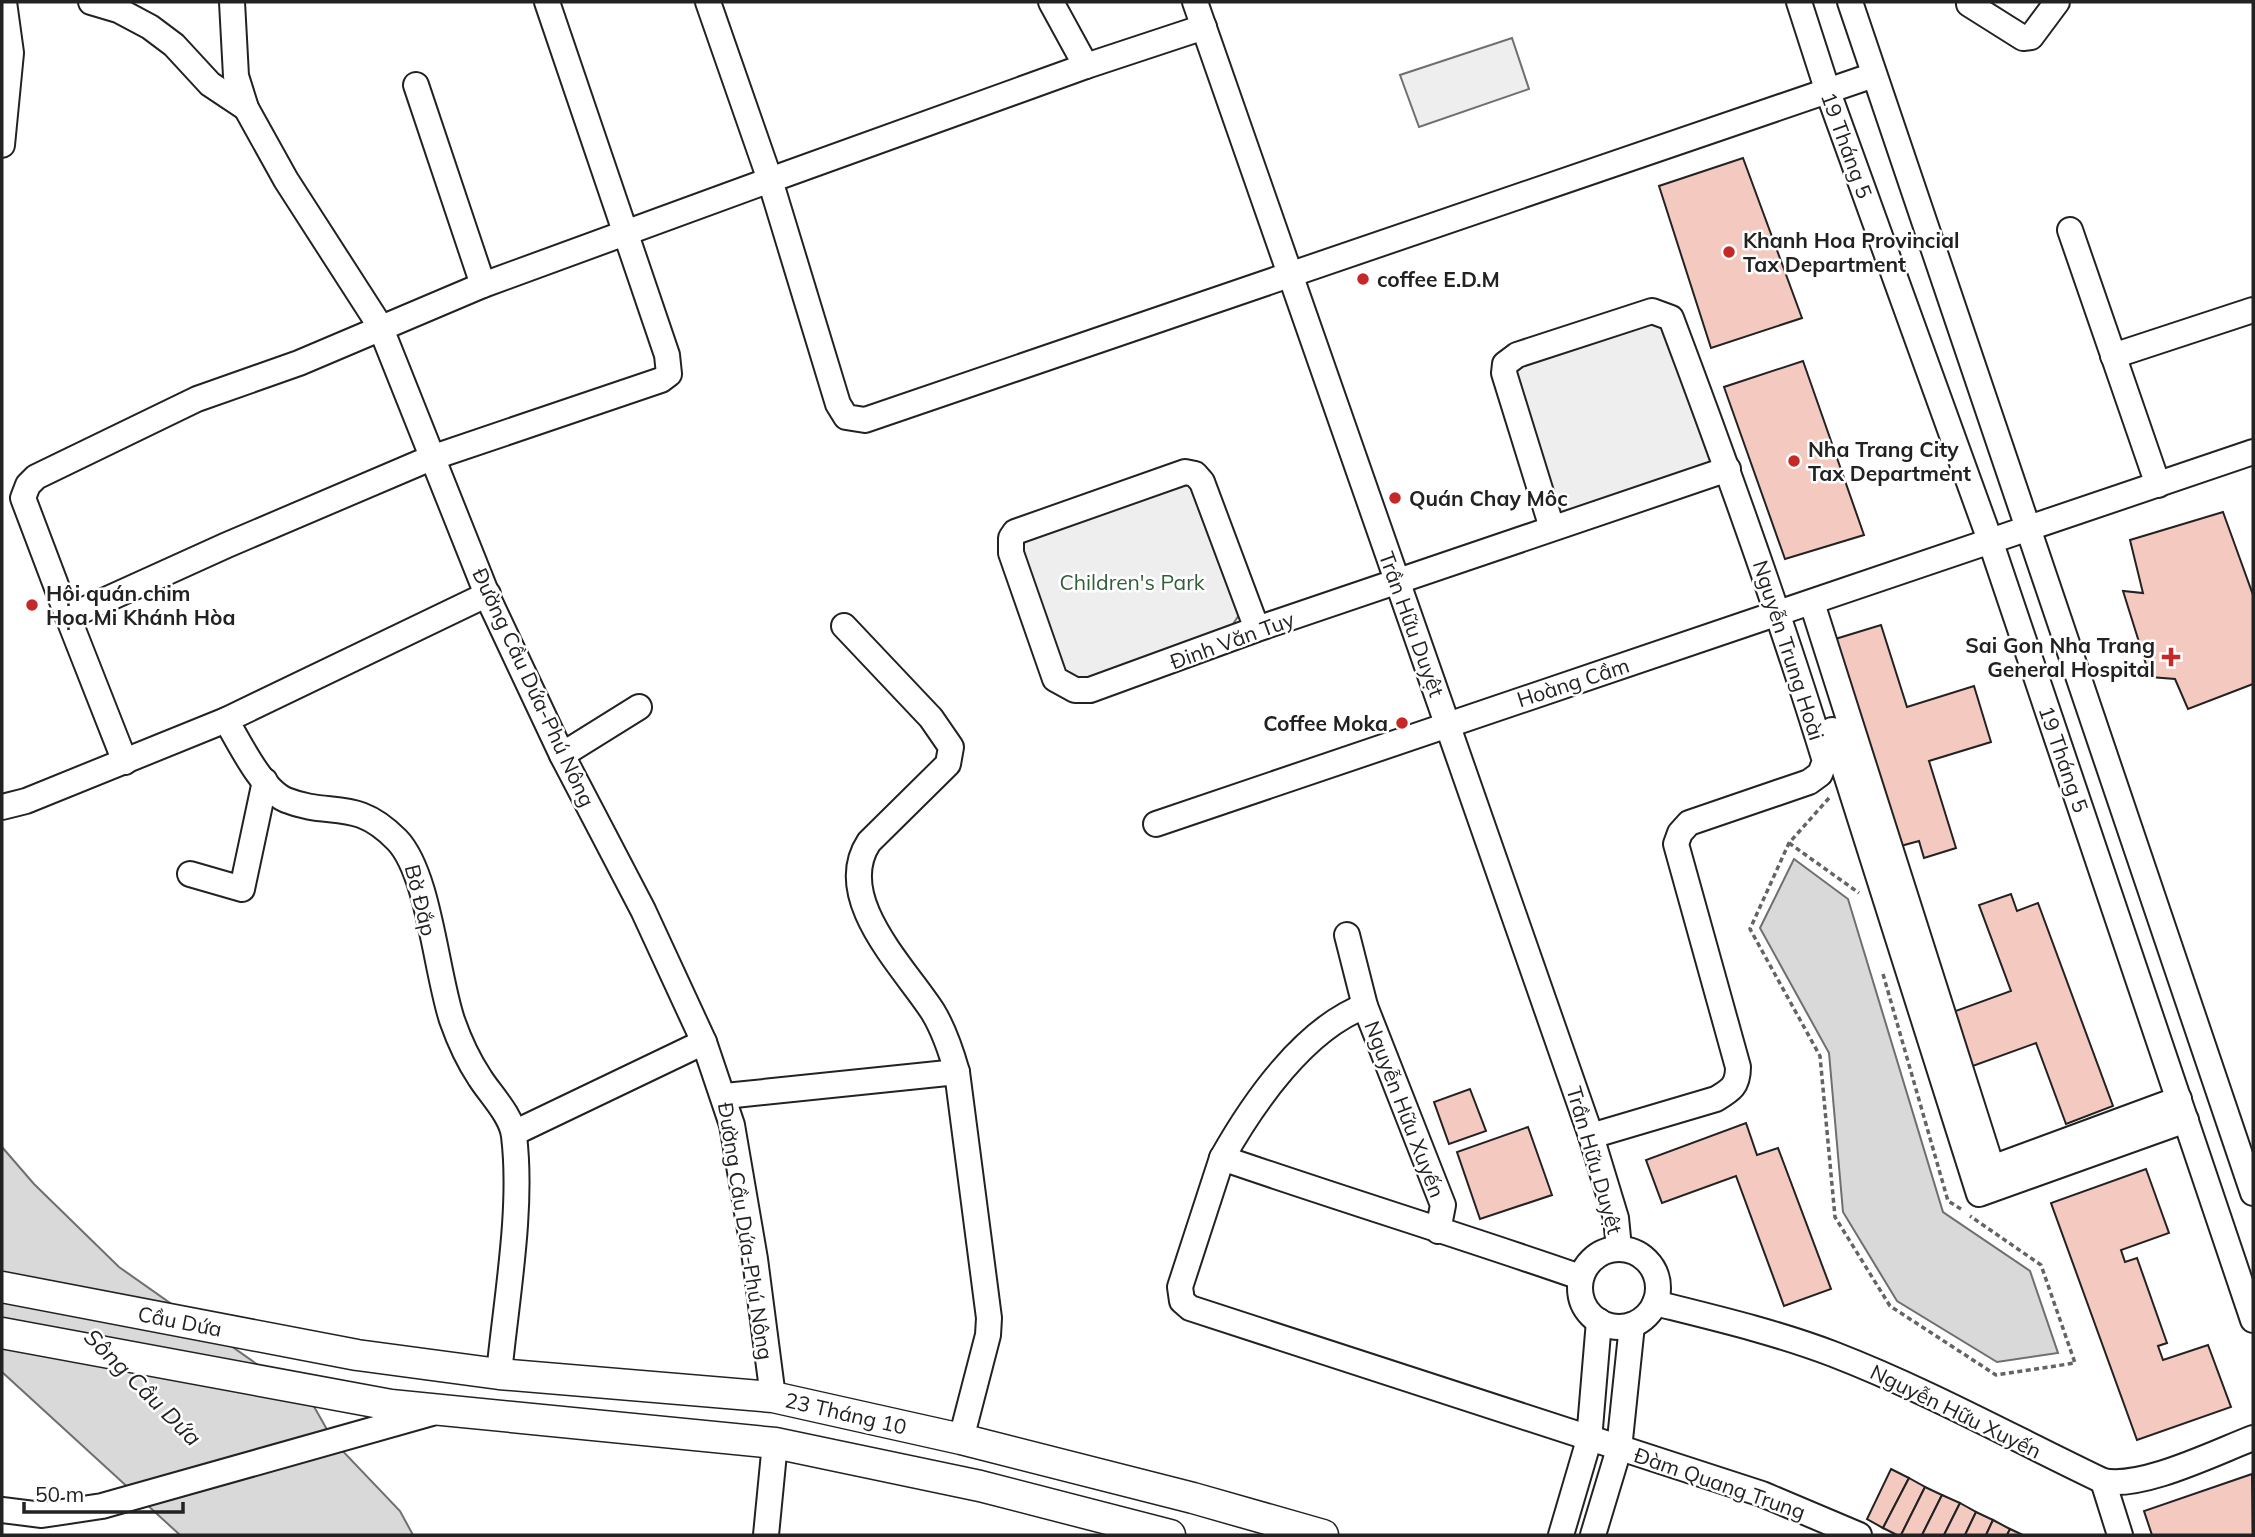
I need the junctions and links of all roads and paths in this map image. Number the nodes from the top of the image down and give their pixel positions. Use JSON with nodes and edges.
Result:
{"nodes":[{"id":1,"x":4,"y":2,"type":"edge"},
{"id":2,"x":91,"y":2,"type":"edge"},
{"id":3,"x":232,"y":2,"type":"edge"},
{"id":4,"x":547,"y":2,"type":"edge"},
{"id":5,"x":708,"y":2,"type":"edge"},
{"id":6,"x":1051,"y":2,"type":"edge"},
{"id":7,"x":1195,"y":2,"type":"edge"},
{"id":8,"x":1799,"y":2,"type":"edge"},
{"id":9,"x":1850,"y":2,"type":"edge"},
{"id":10,"x":2057,"y":2,"type":"edge"},
{"id":11,"x":1969,"y":4,"type":"dead end"},
{"id":12,"x":1204,"y":27,"type":"junction"},
{"id":13,"x":1086,"y":66,"type":"junction"},
{"id":14,"x":1874,"y":75,"type":"junction"},
{"id":15,"x":416,"y":85,"type":"dead end"},
{"id":16,"x":1828,"y":92,"type":"junction"},
{"id":17,"x":246,"y":108,"type":"junction"},
{"id":18,"x":2,"y":145,"type":"edge"},
{"id":19,"x":770,"y":180,"type":"junction"},
{"id":20,"x":2070,"y":230,"type":"dead end"},
{"id":21,"x":624,"y":231,"type":"junction"},
{"id":22,"x":1288,"y":273,"type":"junction"},
{"id":23,"x":483,"y":285,"type":"junction"},
{"id":24,"x":2253,"y":310,"type":"edge"},
{"id":25,"x":380,"y":326,"type":"junction"},
{"id":26,"x":2113,"y":356,"type":"junction"},
{"id":27,"x":2253,"y":452,"type":"edge"},
{"id":28,"x":431,"y":458,"type":"junction"},
{"id":29,"x":1728,"y":469,"type":"junction"},
{"id":30,"x":2158,"y":485,"type":"junction"},
{"id":31,"x":1552,"y":528,"type":"junction"},
{"id":32,"x":2031,"y":530,"type":"junction"},
{"id":33,"x":1991,"y":543,"type":"junction"},
{"id":34,"x":1397,"y":582,"type":"junction"},
{"id":35,"x":488,"y":594,"type":"junction"},
{"id":36,"x":1795,"y":608,"type":"junction"},
{"id":37,"x":68,"y":617,"type":"junction"},
{"id":38,"x":844,"y":626,"type":"dead end"},
{"id":39,"x":1257,"y":629,"type":"junction"},
{"id":40,"x":639,"y":707,"type":"dead end"},
{"id":41,"x":226,"y":720,"type":"junction"},
{"id":42,"x":1448,"y":723,"type":"junction"},
{"id":43,"x":562,"y":755,"type":"junction"},
{"id":44,"x":1825,"y":761,"type":"junction"},
{"id":45,"x":125,"y":762,"type":"junction"},
{"id":46,"x":265,"y":781,"type":"junction"},
{"id":47,"x":2,"y":807,"type":"edge"},
{"id":48,"x":1156,"y":824,"type":"dead end"},
{"id":49,"x":190,"y":874,"type":"dead end"},
{"id":50,"x":1347,"y":934,"type":"dead end"},
{"id":51,"x":1365,"y":1006,"type":"junction"},
{"id":52,"x":704,"y":1042,"type":"junction"},
{"id":53,"x":957,"y":1072,"type":"junction"},
{"id":54,"x":725,"y":1096,"type":"junction"},
{"id":55,"x":2182,"y":1110,"type":"junction"},
{"id":56,"x":514,"y":1133,"type":"junction"},
{"id":57,"x":1591,"y":1136,"type":"junction"},
{"id":58,"x":1222,"y":1157,"type":"junction"},
{"id":59,"x":2249,"y":1163,"type":"edge"},
{"id":60,"x":2205,"y":1177,"type":"junction"},
{"id":61,"x":2253,"y":1193,"type":"edge"},
{"id":62,"x":1438,"y":1231,"type":"junction"},
{"id":63,"x":1619,"y":1248,"type":"junction"},
{"id":64,"x":1580,"y":1278,"type":"junction"},
{"id":65,"x":2,"y":1287,"type":"edge"},
{"id":66,"x":1655,"y":1303,"type":"junction"},
{"id":67,"x":2253,"y":1320,"type":"edge"},
{"id":68,"x":1599,"y":1321,"type":"junction"},
{"id":69,"x":1632,"y":1325,"type":"junction"},
{"id":70,"x":2,"y":1333,"type":"edge"},
{"id":71,"x":357,"y":1355,"type":"joint"},
{"id":72,"x":2075,"y":1363,"type":"dead end"},
{"id":73,"x":499,"y":1374,"type":"junction"},
{"id":74,"x":773,"y":1397,"type":"junction"},
{"id":75,"x":440,"y":1410,"type":"junction"},
{"id":76,"x":2253,"y":1438,"type":"edge"},
{"id":77,"x":961,"y":1439,"type":"junction"},
{"id":78,"x":1589,"y":1440,"type":"junction"},
{"id":79,"x":775,"y":1443,"type":"junction"},
{"id":80,"x":1619,"y":1449,"type":"junction"},
{"id":81,"x":2253,"y":1452,"type":"edge"},
{"id":82,"x":2106,"y":1490,"type":"junction"},
{"id":83,"x":2,"y":1510,"type":"edge"},
{"id":84,"x":39,"y":1525,"type":"edge"},
{"id":85,"x":766,"y":1535,"type":"edge"},
{"id":86,"x":1170,"y":1535,"type":"edge"},
{"id":87,"x":1323,"y":1535,"type":"edge"},
{"id":88,"x":1561,"y":1535,"type":"edge"},
{"id":89,"x":1593,"y":1535,"type":"edge"},
{"id":90,"x":1859,"y":1535,"type":"edge"},
{"id":91,"x":2120,"y":1535,"type":"edge"}],
"edges":[{"from":1,"to":18,"type":"street"},
{"from":2,"to":17,"type":"street"},
{"from":3,"to":17,"type":"street","name":"Đường Cầu Dứa-Phú Nông"},
{"from":4,"to":21,"type":"street"},
{"from":5,"to":19,"type":"street"},
{"from":6,"to":13,"type":"street"},
{"from":7,"to":12,"type":"street","name":"Trần Hữu Duyệt"},
{"from":8,"to":16,"type":"street","name":"19 Tháng 5"},
{"from":9,"to":14,"type":"street","name":"19 Tháng 5"},
{"from":10,"to":11,"type":"street"},
{"from":12,"to":13,"type":"street"},
{"from":12,"to":22,"type":"street","name":"Trần Hữu Duyệt"},
{"from":13,"to":19,"type":"street"},
{"from":14,"to":16,"type":"street"},
{"from":14,"to":32,"type":"street","name":"19 Tháng 5"},
{"from":15,"to":23,"type":"street"},
{"from":16,"to":22,"type":"street"},
{"from":16,"to":33,"type":"street","name":"19 Tháng 5"},
{"from":17,"to":25,"type":"street","name":"Đường Cầu Dứa-Phú Nông"},
{"from":19,"to":21,"type":"street"},
{"from":19,"to":22,"type":"street"},
{"from":20,"to":26,"type":"street"},
{"from":21,"to":23,"type":"street"},
{"from":21,"to":28,"type":"street"},
{"from":22,"to":34,"type":"street","name":"Trần Hữu Duyệt"},
{"from":23,"to":25,"type":"street"},
{"from":24,"to":26,"type":"street"},
{"from":25,"to":28,"type":"street","name":"Đường Cầu Dứa-Phú Nông"},
{"from":25,"to":37,"type":"street"},
{"from":26,"to":30,"type":"street"},
{"from":27,"to":30,"type":"street","name":"Hoàng Cầm"},
{"from":28,"to":35,"type":"street","name":"Đường Cầu Dứa-Phú Nông"},
{"from":28,"to":37,"type":"street"},
{"from":29,"to":31,"type":"street","name":"Đinh Văn Tuy"},
{"from":29,"to":31,"type":"street","name":"Nguyễn Trung Hoài"},
{"from":29,"to":36,"type":"street","name":"Nguyễn Trung Hoài"},
{"from":30,"to":32,"type":"street","name":"Hoàng Cầm"},
{"from":31,"to":34,"type":"street","name":"Đinh Văn Tuy"},
{"from":32,"to":33,"type":"street","name":"Hoàng Cầm"},
{"from":32,"to":59,"type":"street","name":"19 Tháng 5"},
{"from":33,"to":36,"type":"street","name":"Hoàng Cầm"},
{"from":33,"to":55,"type":"street","name":"19 Tháng 5"},
{"from":34,"to":39,"type":"street","name":"Đinh Văn Tuy"},
{"from":34,"to":42,"type":"street","name":"Trần Hữu Duyệt"},
{"from":35,"to":41,"type":"street"},
{"from":35,"to":43,"type":"street","name":"Đường Cầu Dứa-Phú Nông"},
{"from":36,"to":42,"type":"street","name":"Hoàng Cầm"},
{"from":36,"to":44,"type":"street","name":"Nguyễn Trung Hoài"},
{"from":36,"to":55,"type":"street"},
{"from":37,"to":45,"type":"street"},
{"from":38,"to":53,"type":"street"},
{"from":39,"to":39,"type":"street","name":"Đinh Văn Tuy"},
{"from":40,"to":43,"type":"street"},
{"from":41,"to":45,"type":"street"},
{"from":41,"to":46,"type":"street","name":"Bờ Đắp"},
{"from":42,"to":48,"type":"street","name":"Hoàng Cầm"},
{"from":42,"to":57,"type":"street","name":"Trần Hữu Duyệt"},
{"from":43,"to":52,"type":"street","name":"Đường Cầu Dứa-Phú Nông"},
{"from":44,"to":57,"type":"street","name":"Nguyễn Trung Hoài"},
{"from":44,"to":72,"type":"path"},
{"from":45,"to":47,"type":"street"},
{"from":46,"to":49,"type":"street"},
{"from":46,"to":56,"type":"street","name":"Bờ Đắp"},
{"from":50,"to":51,"type":"street"},
{"from":51,"to":58,"type":"street","name":"Nguyễn Hữu Xuyến"},
{"from":51,"to":62,"type":"street","name":"Nguyễn Hữu Xuyến"},
{"from":52,"to":54,"type":"street","name":"Đường Cầu Dứa-Phú Nông"},
{"from":52,"to":56,"type":"street"},
{"from":53,"to":54,"type":"street"},
{"from":53,"to":77,"type":"street"},
{"from":54,"to":74,"type":"street","name":"Đường Cầu Dứa-Phú Nông"},
{"from":55,"to":60,"type":"street","name":"19 Tháng 5"},
{"from":56,"to":73,"type":"street"},
{"from":57,"to":63,"type":"street","name":"Trần Hữu Duyệt"},
{"from":58,"to":62,"type":"street","name":"Nguyễn Hữu Xuyến"},
{"from":58,"to":78,"type":"street","name":"Đàm Quang Trung"},
{"from":59,"to":60,"type":"street"},
{"from":59,"to":61,"type":"street","name":"19 Tháng 5"},
{"from":60,"to":67,"type":"street","name":"19 Tháng 5"},
{"from":62,"to":64,"type":"street","name":"Nguyễn Hữu Xuyến"},
{"from":63,"to":64,"type":"street"},
{"from":63,"to":66,"type":"street"},
{"from":64,"to":68,"type":"street"},
{"from":65,"to":71,"type":"main road","name":"Cầu Dứa"},
{"from":66,"to":69,"type":"street"},
{"from":66,"to":82,"type":"street","name":"Nguyễn Hữu Xuyến"},
{"from":68,"to":69,"type":"street"},
{"from":68,"to":78,"type":"street"},
{"from":69,"to":80,"type":"street"},
{"from":70,"to":75,"type":"main road","name":"23 Tháng 10"},
{"from":71,"to":73,"type":"main road","name":"23 Tháng 10"},
{"from":73,"to":74,"type":"main road","name":"23 Tháng 10"},
{"from":74,"to":77,"type":"main road","name":"23 Tháng 10"},
{"from":74,"to":79,"type":"main road"},
{"from":75,"to":79,"type":"main road","name":"23 Tháng 10"},
{"from":75,"to":84,"type":"street"},
{"from":76,"to":82,"type":"street","name":"Nguyễn Hữu Xuyến"},
{"from":77,"to":87,"type":"main road","name":"23 Tháng 10"},
{"from":78,"to":80,"type":"street","name":"Đàm Quang Trung"},
{"from":78,"to":88,"type":"street"},
{"from":79,"to":85,"type":"street"},
{"from":79,"to":86,"type":"main road","name":"23 Tháng 10"},
{"from":80,"to":89,"type":"street"},
{"from":80,"to":90,"type":"street","name":"Đàm Quang Trung"},
{"from":81,"to":82,"type":"street"},
{"from":82,"to":91,"type":"street"},
{"from":83,"to":84,"type":"street"}]}
